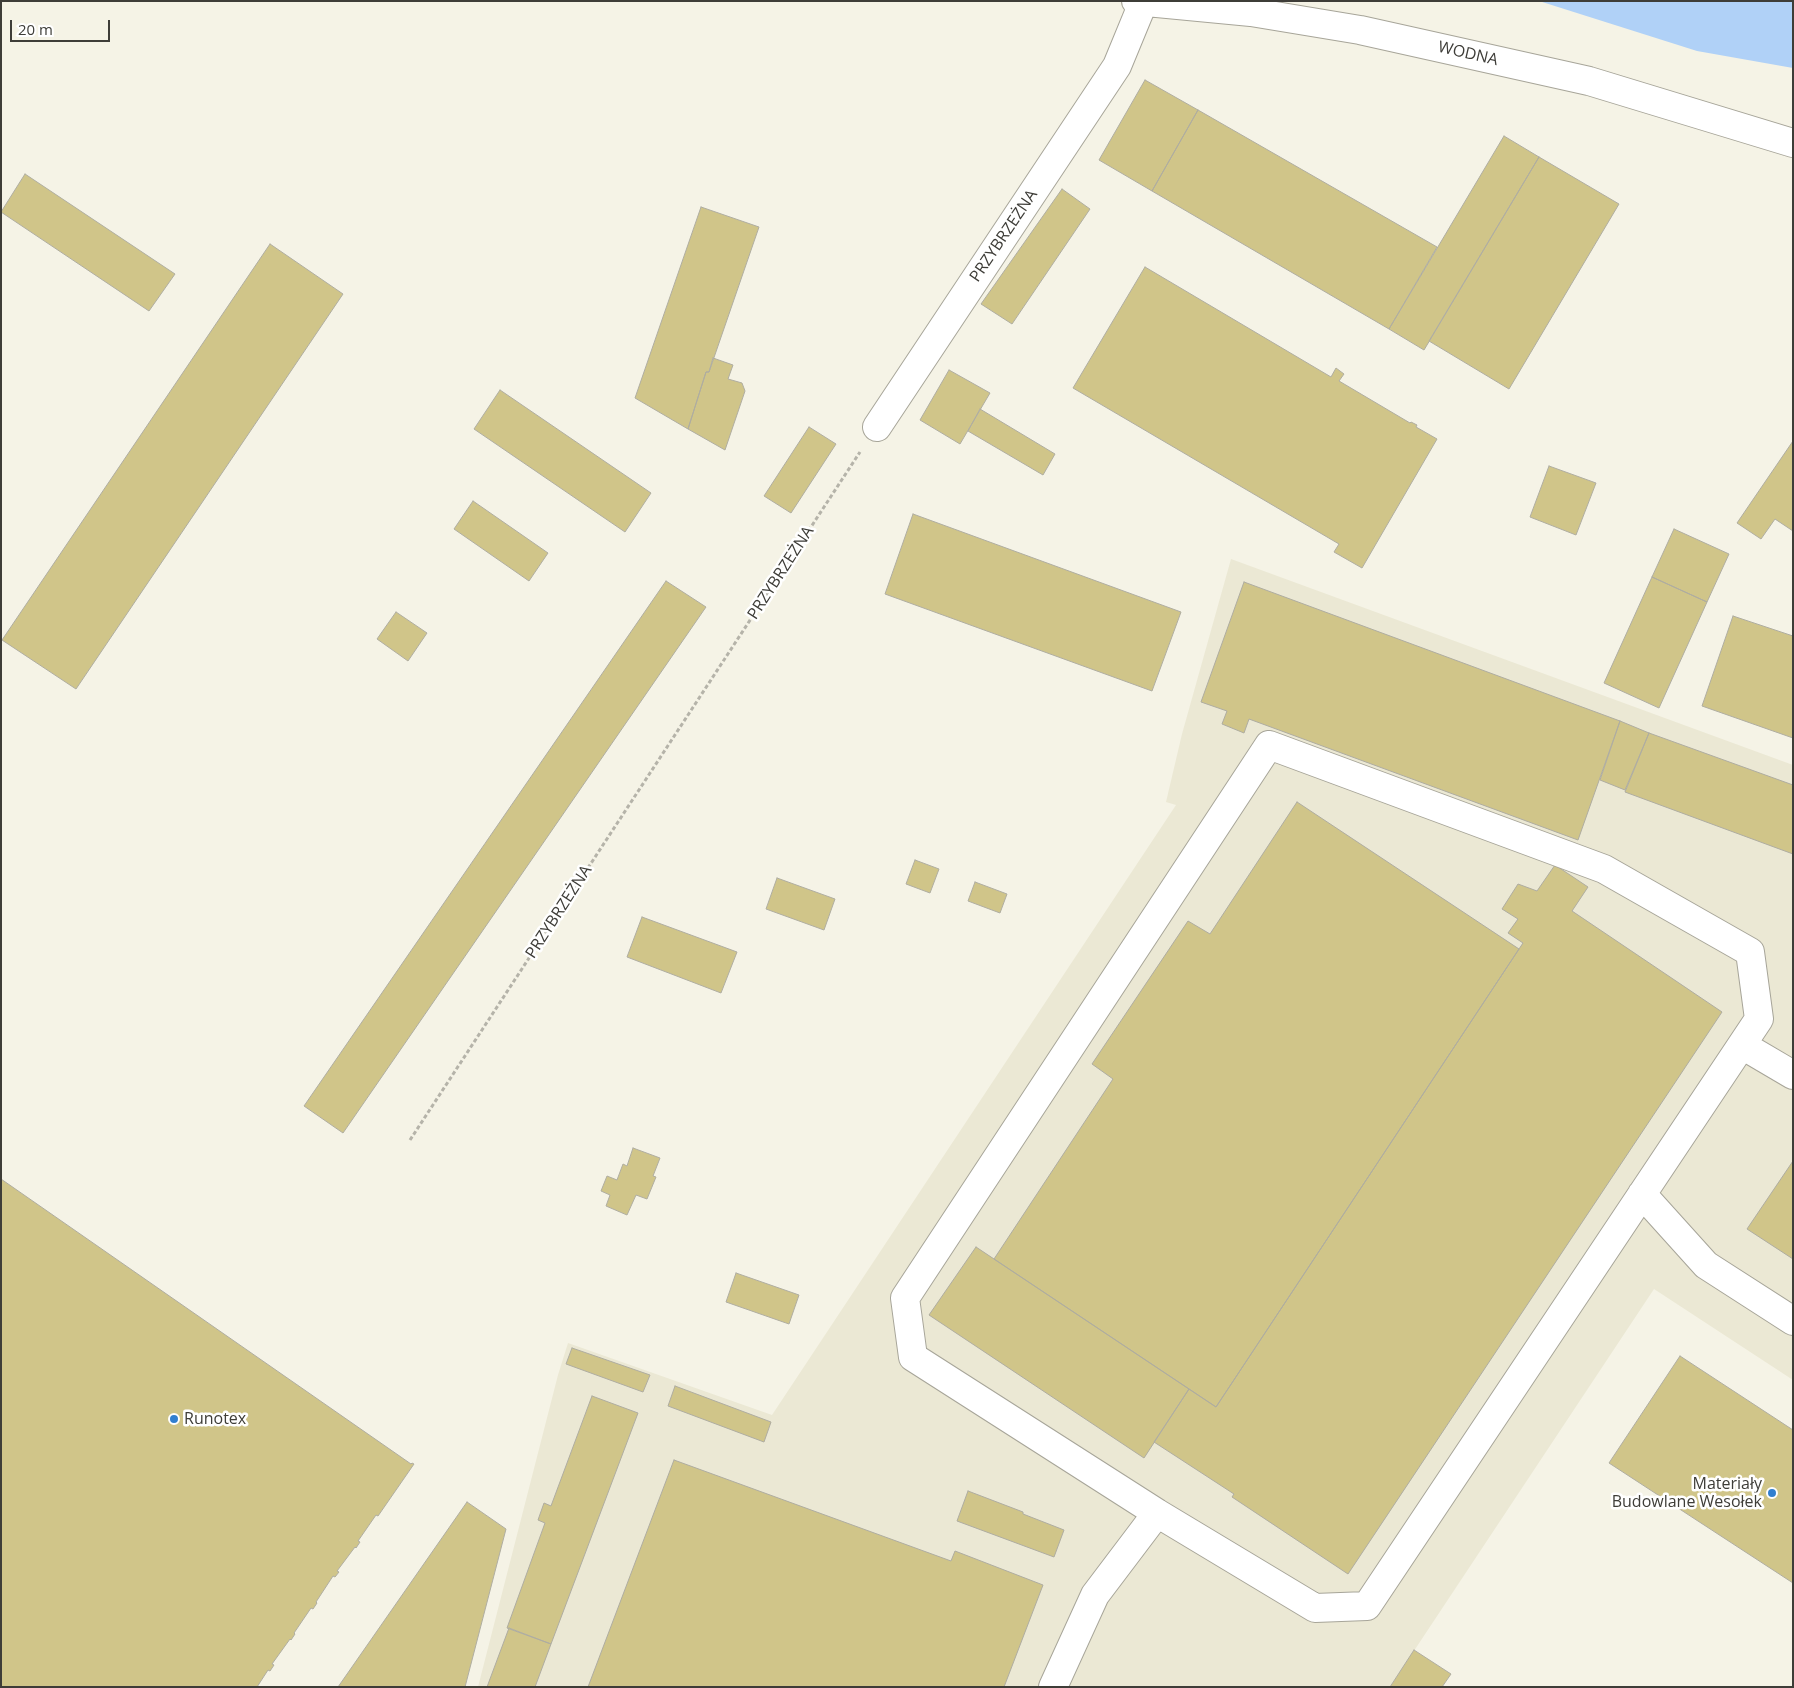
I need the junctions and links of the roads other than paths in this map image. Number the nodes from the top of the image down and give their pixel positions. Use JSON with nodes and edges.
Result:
{"nodes":[{"id":1,"x":1139,"y":2,"type":"edge"},
{"id":2,"x":1793,"y":143,"type":"edge"},
{"id":3,"x":877,"y":427,"type":"road end"},
{"id":4,"x":1742,"y":1044,"type":"junction"},
{"id":5,"x":1793,"y":1075,"type":"edge"},
{"id":6,"x":1642,"y":1194,"type":"junction"},
{"id":7,"x":1793,"y":1321,"type":"edge"},
{"id":8,"x":1157,"y":1513,"type":"junction"},
{"id":9,"x":1053,"y":1687,"type":"edge"}],
"edges":[{"from":1,"to":2,"type":"street","name":"WODNA"},
{"from":1,"to":3,"type":"street","name":"PRZYBRZEŻNA"},
{"from":4,"to":5,"type":"street"},
{"from":4,"to":6,"type":"street"},
{"from":4,"to":8,"type":"street"},
{"from":6,"to":7,"type":"street"},
{"from":6,"to":8,"type":"street"},
{"from":8,"to":9,"type":"street"}]}
